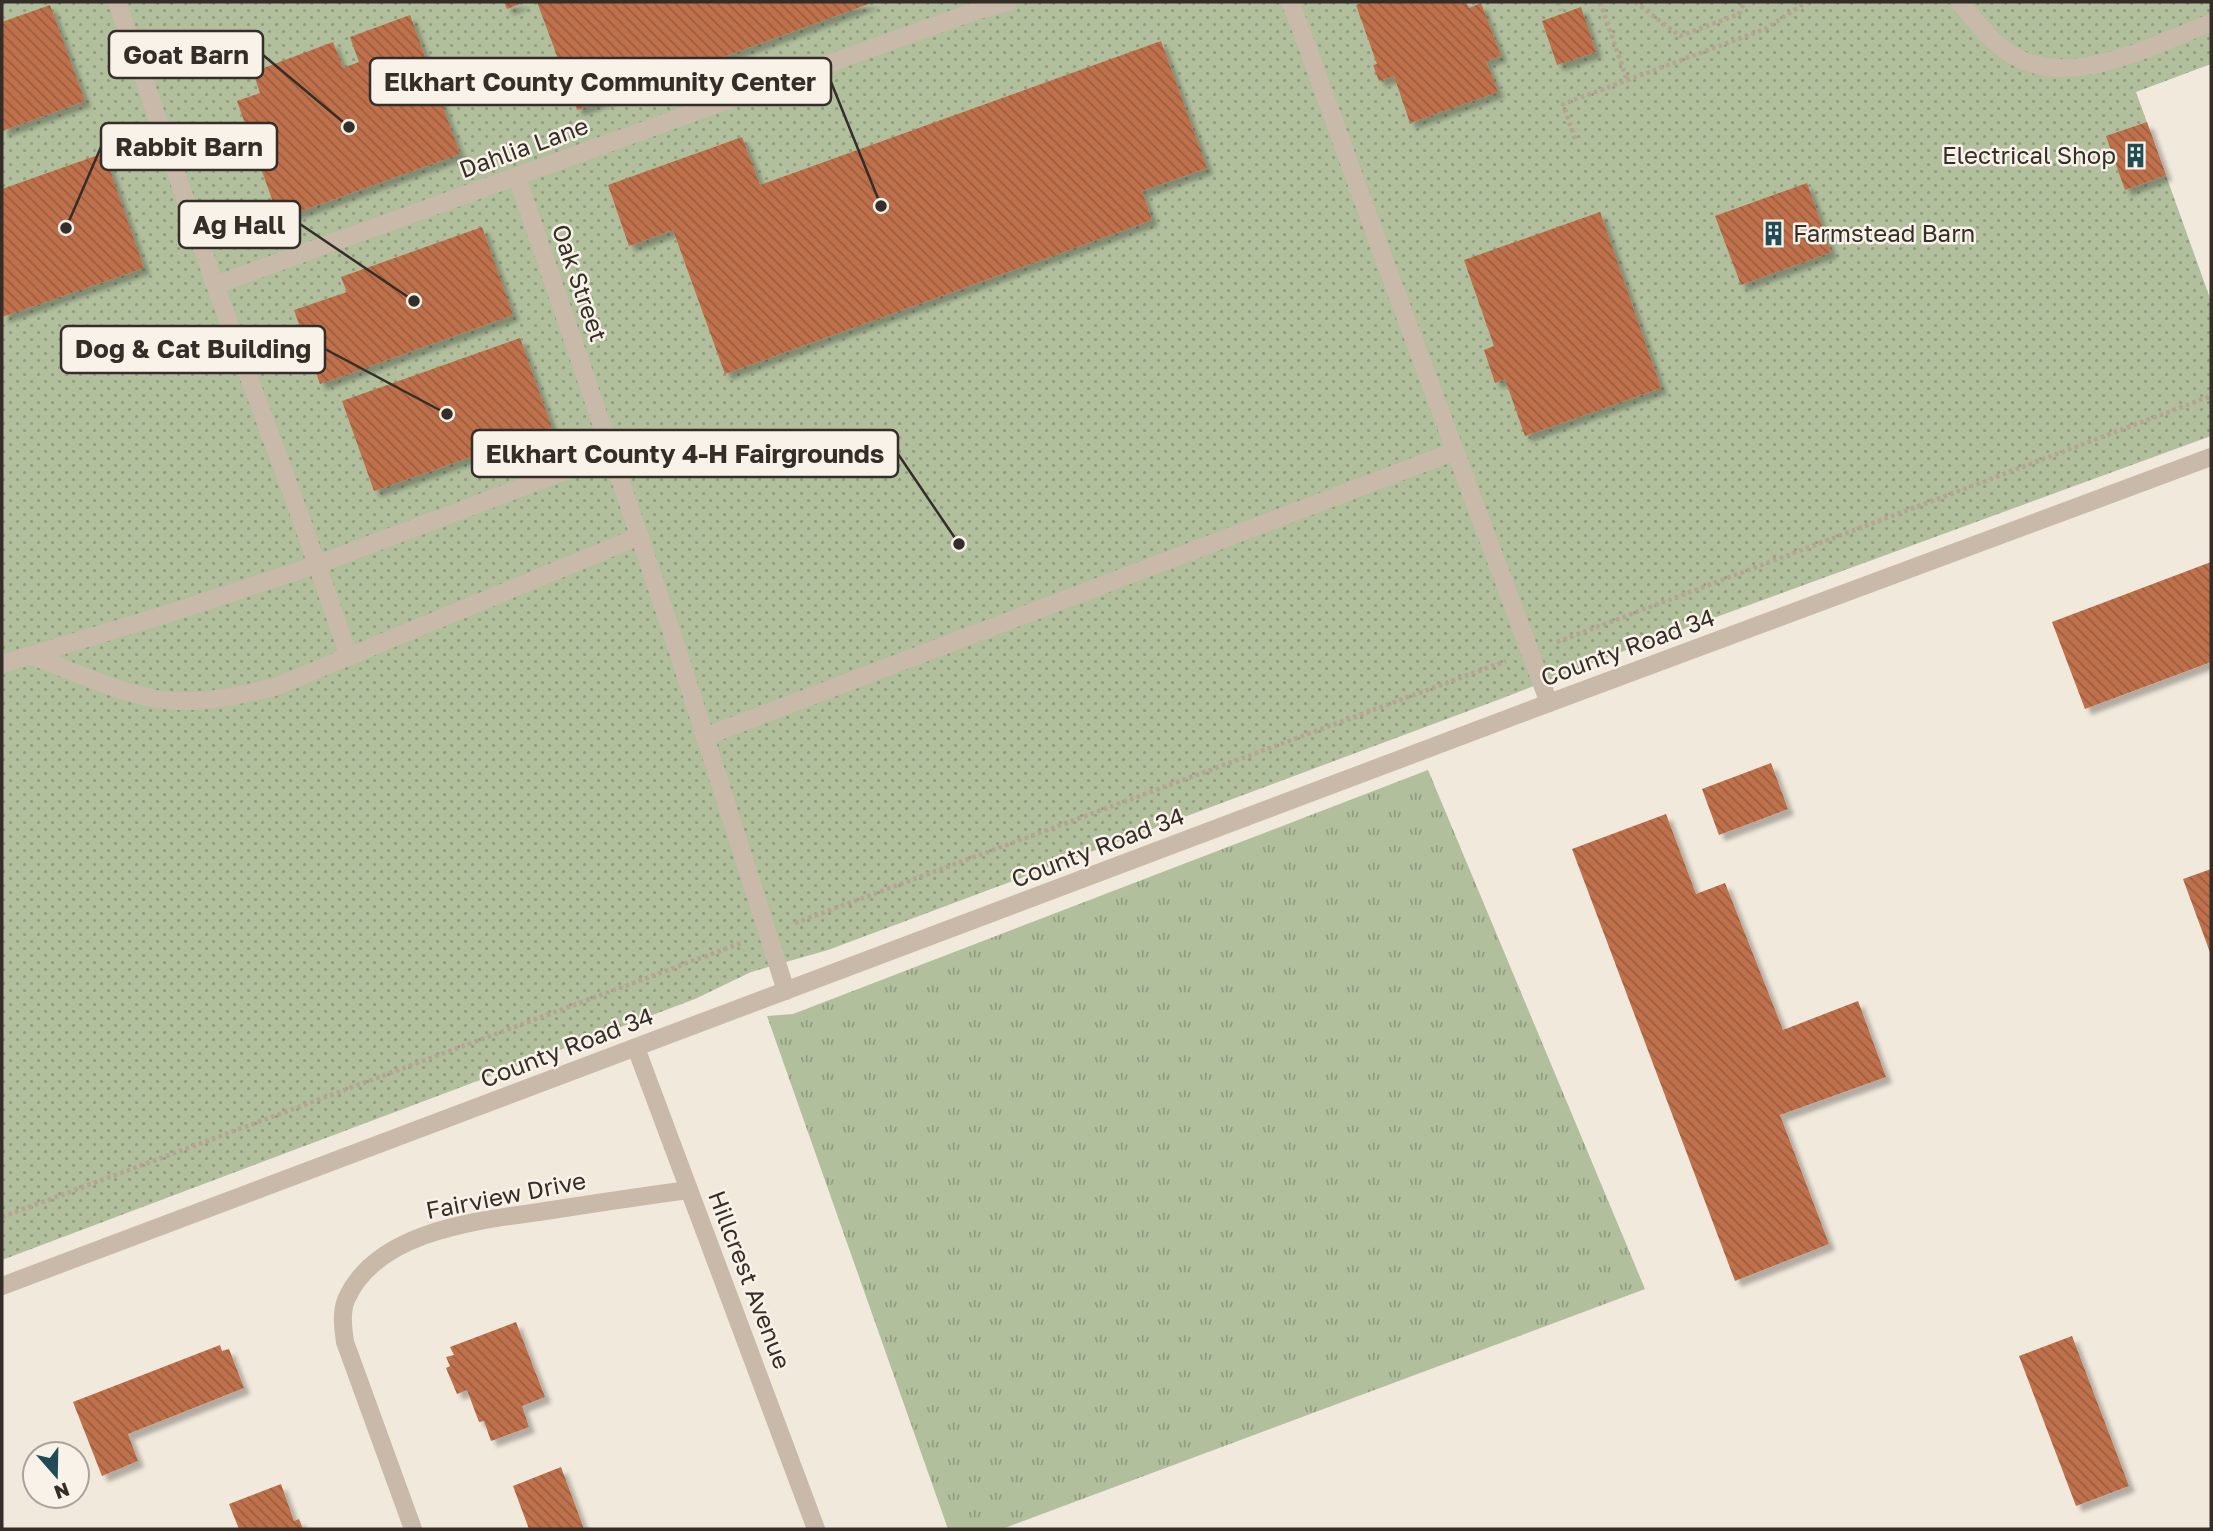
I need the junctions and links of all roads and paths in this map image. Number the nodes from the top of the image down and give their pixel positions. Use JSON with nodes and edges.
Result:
{"nodes":[{"id":1,"x":117,"y":2,"type":"edge"},
{"id":2,"x":1008,"y":2,"type":"edge"},
{"id":3,"x":1290,"y":2,"type":"edge"},
{"id":4,"x":1558,"y":2,"type":"edge"},
{"id":5,"x":1600,"y":2,"type":"edge"},
{"id":6,"x":1635,"y":2,"type":"edge"},
{"id":7,"x":1744,"y":2,"type":"edge"},
{"id":8,"x":1807,"y":2,"type":"edge"},
{"id":9,"x":1959,"y":2,"type":"edge"},
{"id":10,"x":973,"y":7,"type":"edge"},
{"id":11,"x":1561,"y":11,"type":"dead end"},
{"id":12,"x":2211,"y":23,"type":"edge"},
{"id":13,"x":1627,"y":80,"type":"junction"},
{"id":14,"x":1575,"y":139,"type":"dead end"},
{"id":15,"x":517,"y":177,"type":"junction"},
{"id":16,"x":215,"y":285,"type":"junction"},
{"id":17,"x":2211,"y":397,"type":"edge"},
{"id":18,"x":610,"y":449,"type":"junction"},
{"id":19,"x":1455,"y":451,"type":"junction"},
{"id":20,"x":2211,"y":457,"type":"edge"},
{"id":21,"x":640,"y":536,"type":"junction"},
{"id":22,"x":316,"y":565,"type":"junction"},
{"id":23,"x":1530,"y":652,"type":"junction"},
{"id":24,"x":29,"y":655,"type":"junction"},
{"id":25,"x":349,"y":657,"type":"junction"},
{"id":26,"x":2,"y":664,"type":"edge"},
{"id":27,"x":1549,"y":703,"type":"junction"},
{"id":28,"x":704,"y":737,"type":"junction"},
{"id":29,"x":768,"y":933,"type":"junction"},
{"id":30,"x":786,"y":991,"type":"junction"},
{"id":31,"x":636,"y":1048,"type":"junction"},
{"id":32,"x":689,"y":1190,"type":"junction"},
{"id":33,"x":2,"y":1217,"type":"edge"},
{"id":34,"x":2,"y":1286,"type":"edge"},
{"id":35,"x":413,"y":1529,"type":"edge"},
{"id":36,"x":816,"y":1529,"type":"edge"}],
"edges":[{"from":1,"to":16,"type":"street"},
{"from":2,"to":10,"type":"street","name":"Dahlia Lane"},
{"from":3,"to":19,"type":"street"},
{"from":4,"to":11,"type":"path"},
{"from":5,"to":13,"type":"path"},
{"from":6,"to":7,"type":"path"},
{"from":8,"to":13,"type":"path"},
{"from":9,"to":12,"type":"street"},
{"from":10,"to":15,"type":"street","name":"Dahlia Lane"},
{"from":13,"to":14,"type":"path"},
{"from":15,"to":16,"type":"street","name":"Dahlia Lane"},
{"from":15,"to":18,"type":"street","name":"Oak Street"},
{"from":16,"to":22,"type":"street"},
{"from":17,"to":23,"type":"path"},
{"from":18,"to":21,"type":"street","name":"Oak Street"},
{"from":18,"to":22,"type":"street"},
{"from":19,"to":23,"type":"street"},
{"from":19,"to":28,"type":"street"},
{"from":20,"to":27,"type":"street","name":"County Road 34"},
{"from":21,"to":25,"type":"street"},
{"from":21,"to":28,"type":"street","name":"Oak Street"},
{"from":22,"to":24,"type":"street"},
{"from":22,"to":25,"type":"street"},
{"from":23,"to":27,"type":"street"},
{"from":23,"to":29,"type":"path"},
{"from":24,"to":25,"type":"street"},
{"from":24,"to":26,"type":"street"},
{"from":27,"to":30,"type":"street","name":"County Road 34"},
{"from":28,"to":29,"type":"street","name":"Oak Street"},
{"from":29,"to":30,"type":"street","name":"Oak Street"},
{"from":29,"to":33,"type":"path"},
{"from":30,"to":31,"type":"street","name":"County Road 34"},
{"from":31,"to":32,"type":"street","name":"Hillcrest Avenue"},
{"from":31,"to":34,"type":"street","name":"County Road 34"},
{"from":32,"to":35,"type":"street","name":"Fairview Drive"},
{"from":32,"to":36,"type":"street","name":"Hillcrest Avenue"}]}
